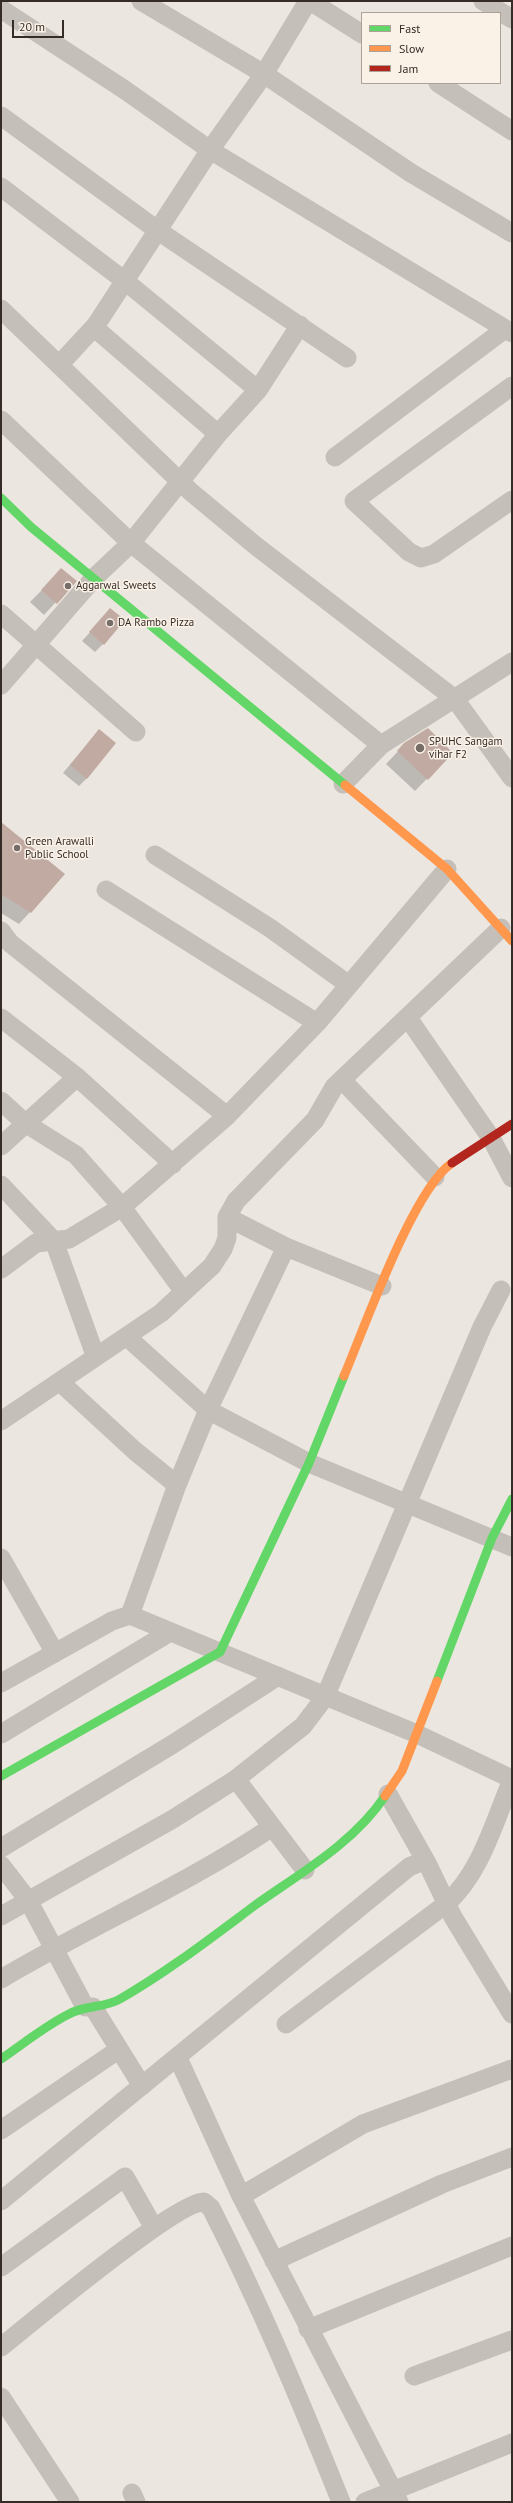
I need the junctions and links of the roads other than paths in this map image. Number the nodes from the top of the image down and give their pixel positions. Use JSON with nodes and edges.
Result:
{"nodes":[{"id":1,"x":141,"y":1,"type":"edge"},
{"id":2,"x":309,"y":1,"type":"edge"},
{"id":3,"x":483,"y":1,"type":"edge"},
{"id":4,"x":1,"y":9,"type":"edge"},
{"id":5,"x":501,"y":12,"type":"edge"},
{"id":6,"x":501,"y":12,"type":"edge"},
{"id":7,"x":512,"y":19,"type":"edge"},
{"id":8,"x":361,"y":33,"type":"edge"},
{"id":9,"x":264,"y":74,"type":"junction"},
{"id":10,"x":440,"y":84,"type":"edge"},
{"id":11,"x":1,"y":116,"type":"edge"},
{"id":12,"x":512,"y":131,"type":"edge"},
{"id":13,"x":210,"y":150,"type":"junction"},
{"id":14,"x":1,"y":186,"type":"edge"},
{"id":15,"x":157,"y":230,"type":"junction"},
{"id":16,"x":512,"y":233,"type":"edge"},
{"id":17,"x":126,"y":281,"type":"junction"},
{"id":18,"x":1,"y":309,"type":"edge"},
{"id":19,"x":96,"y":325,"type":"junction"},
{"id":20,"x":300,"y":325,"type":"junction"},
{"id":21,"x":508,"y":331,"type":"edge"},
{"id":22,"x":347,"y":358,"type":"dead end"},
{"id":23,"x":59,"y":365,"type":"junction"},
{"id":24,"x":512,"y":386,"type":"edge"},
{"id":25,"x":258,"y":390,"type":"junction"},
{"id":26,"x":1,"y":420,"type":"edge"},
{"id":27,"x":218,"y":434,"type":"junction"},
{"id":28,"x":335,"y":457,"type":"dead end"},
{"id":29,"x":180,"y":482,"type":"junction"},
{"id":30,"x":1,"y":498,"type":"edge"},
{"id":31,"x":512,"y":500,"type":"edge"},
{"id":32,"x":131,"y":543,"type":"junction"},
{"id":33,"x":94,"y":578,"type":"junction"},
{"id":34,"x":1,"y":614,"type":"edge"},
{"id":35,"x":37,"y":644,"type":"junction"},
{"id":36,"x":512,"y":662,"type":"edge"},
{"id":37,"x":1,"y":685,"type":"edge"},
{"id":38,"x":455,"y":699,"type":"junction"},
{"id":39,"x":136,"y":732,"type":"dead end"},
{"id":40,"x":381,"y":745,"type":"junction"},
{"id":41,"x":512,"y":778,"type":"edge"},
{"id":42,"x":343,"y":784,"type":"junction"},
{"id":43,"x":155,"y":855,"type":"dead end"},
{"id":44,"x":447,"y":869,"type":"junction"},
{"id":45,"x":106,"y":890,"type":"dead end"},
{"id":46,"x":1,"y":931,"type":"edge"},
{"id":47,"x":509,"y":936,"type":"edge"},
{"id":48,"x":349,"y":985,"type":"junction"},
{"id":49,"x":1,"y":1018,"type":"edge"},
{"id":50,"x":408,"y":1018,"type":"junction"},
{"id":51,"x":317,"y":1023,"type":"junction"},
{"id":52,"x":77,"y":1077,"type":"junction"},
{"id":53,"x":342,"y":1080,"type":"junction"},
{"id":54,"x":1,"y":1101,"type":"edge"},
{"id":55,"x":227,"y":1116,"type":"junction"},
{"id":56,"x":25,"y":1123,"type":"junction"},
{"id":57,"x":512,"y":1124,"type":"edge"},
{"id":58,"x":491,"y":1138,"type":"junction"},
{"id":59,"x":1,"y":1146,"type":"edge"},
{"id":60,"x":173,"y":1164,"type":"junction"},
{"id":61,"x":435,"y":1177,"type":"junction"},
{"id":62,"x":512,"y":1178,"type":"edge"},
{"id":63,"x":1,"y":1185,"type":"edge"},
{"id":64,"x":122,"y":1207,"type":"junction"},
{"id":65,"x":227,"y":1217,"type":"junction"},
{"id":66,"x":54,"y":1241,"type":"junction"},
{"id":67,"x":286,"y":1247,"type":"junction"},
{"id":68,"x":1,"y":1269,"type":"edge"},
{"id":69,"x":382,"y":1286,"type":"junction"},
{"id":70,"x":501,"y":1290,"type":"dead end"},
{"id":71,"x":184,"y":1292,"type":"junction"},
{"id":72,"x":127,"y":1337,"type":"junction"},
{"id":73,"x":95,"y":1355,"type":"junction"},
{"id":74,"x":60,"y":1382,"type":"junction"},
{"id":75,"x":208,"y":1410,"type":"junction"},
{"id":76,"x":1,"y":1421,"type":"edge"},
{"id":77,"x":309,"y":1463,"type":"junction"},
{"id":78,"x":177,"y":1485,"type":"junction"},
{"id":79,"x":512,"y":1499,"type":"edge"},
{"id":80,"x":406,"y":1504,"type":"junction"},
{"id":81,"x":492,"y":1538,"type":"junction"},
{"id":82,"x":512,"y":1547,"type":"edge"},
{"id":83,"x":1,"y":1558,"type":"edge"},
{"id":84,"x":130,"y":1615,"type":"junction"},
{"id":85,"x":170,"y":1632,"type":"junction"},
{"id":86,"x":220,"y":1652,"type":"junction"},
{"id":87,"x":55,"y":1653,"type":"junction"},
{"id":88,"x":278,"y":1676,"type":"junction"},
{"id":89,"x":1,"y":1683,"type":"edge"},
{"id":90,"x":325,"y":1697,"type":"junction"},
{"id":91,"x":1,"y":1734,"type":"edge"},
{"id":92,"x":417,"y":1734,"type":"junction"},
{"id":93,"x":1,"y":1776,"type":"edge"},
{"id":94,"x":236,"y":1779,"type":"junction"},
{"id":95,"x":512,"y":1779,"type":"edge"},
{"id":96,"x":388,"y":1794,"type":"junction"},
{"id":97,"x":272,"y":1827,"type":"junction"},
{"id":98,"x":1,"y":1848,"type":"edge"},
{"id":99,"x":425,"y":1860,"type":"junction"},
{"id":100,"x":1,"y":1865,"type":"edge"},
{"id":101,"x":305,"y":1870,"type":"junction"},
{"id":102,"x":28,"y":1900,"type":"junction"},
{"id":103,"x":446,"y":1904,"type":"junction"},
{"id":104,"x":1,"y":1916,"type":"edge"},
{"id":105,"x":54,"y":1948,"type":"junction"},
{"id":106,"x":1,"y":1979,"type":"edge"},
{"id":107,"x":89,"y":2007,"type":"junction"},
{"id":108,"x":512,"y":2014,"type":"edge"},
{"id":109,"x":286,"y":2024,"type":"dead end"},
{"id":110,"x":118,"y":2050,"type":"junction"},
{"id":111,"x":178,"y":2058,"type":"junction"},
{"id":112,"x":1,"y":2059,"type":"edge"},
{"id":113,"x":512,"y":2069,"type":"edge"},
{"id":114,"x":142,"y":2086,"type":"junction"},
{"id":115,"x":1,"y":2130,"type":"edge"},
{"id":116,"x":512,"y":2157,"type":"edge"},
{"id":117,"x":241,"y":2196,"type":"junction"},
{"id":118,"x":1,"y":2201,"type":"edge"},
{"id":119,"x":154,"y":2228,"type":"junction"},
{"id":120,"x":512,"y":2246,"type":"edge"},
{"id":121,"x":274,"y":2261,"type":"junction"},
{"id":122,"x":1,"y":2267,"type":"edge"},
{"id":123,"x":308,"y":2329,"type":"junction"},
{"id":124,"x":512,"y":2340,"type":"edge"},
{"id":125,"x":1,"y":2347,"type":"edge"},
{"id":126,"x":414,"y":2376,"type":"dead end"},
{"id":127,"x":1,"y":2397,"type":"edge"},
{"id":128,"x":512,"y":2443,"type":"edge"},
{"id":129,"x":396,"y":2496,"type":"edge"},
{"id":130,"x":70,"y":2502,"type":"edge"},
{"id":131,"x":340,"y":2502,"type":"edge"},
{"id":132,"x":365,"y":2502,"type":"edge"}],
"edges":[{"from":1,"to":9,"type":"street"},
{"from":2,"to":8,"type":"street"},
{"from":2,"to":9,"type":"street"},
{"from":3,"to":6,"type":"street"},
{"from":4,"to":13,"type":"street"},
{"from":5,"to":7,"type":"street"},
{"from":9,"to":13,"type":"street"},
{"from":9,"to":16,"type":"street"},
{"from":10,"to":12,"type":"street"},
{"from":11,"to":15,"type":"street"},
{"from":13,"to":15,"type":"street"},
{"from":13,"to":21,"type":"street"},
{"from":14,"to":17,"type":"street"},
{"from":15,"to":17,"type":"street"},
{"from":15,"to":20,"type":"street"},
{"from":17,"to":19,"type":"street"},
{"from":17,"to":25,"type":"street"},
{"from":18,"to":23,"type":"street"},
{"from":19,"to":23,"type":"street"},
{"from":19,"to":27,"type":"street"},
{"from":20,"to":22,"type":"street"},
{"from":20,"to":25,"type":"street"},
{"from":21,"to":28,"type":"street"},
{"from":23,"to":29,"type":"street"},
{"from":24,"to":31,"type":"street"},
{"from":25,"to":27,"type":"street"},
{"from":26,"to":32,"type":"street"},
{"from":27,"to":29,"type":"street"},
{"from":29,"to":32,"type":"street"},
{"from":29,"to":38,"type":"street"},
{"from":30,"to":33,"type":"street"},
{"from":32,"to":33,"type":"street"},
{"from":32,"to":40,"type":"street"},
{"from":33,"to":35,"type":"street"},
{"from":33,"to":42,"type":"street"},
{"from":34,"to":35,"type":"street"},
{"from":35,"to":37,"type":"street"},
{"from":35,"to":39,"type":"street"},
{"from":36,"to":38,"type":"street"},
{"from":38,"to":40,"type":"street"},
{"from":38,"to":41,"type":"street"},
{"from":40,"to":42,"type":"street"},
{"from":42,"to":44,"type":"street"},
{"from":43,"to":48,"type":"street"},
{"from":44,"to":47,"type":"street"},
{"from":44,"to":48,"type":"street"},
{"from":45,"to":51,"type":"street"},
{"from":46,"to":55,"type":"street"},
{"from":47,"to":50,"type":"street"},
{"from":48,"to":51,"type":"street"},
{"from":49,"to":52,"type":"street"},
{"from":50,"to":53,"type":"street"},
{"from":50,"to":58,"type":"street"},
{"from":51,"to":55,"type":"street"},
{"from":52,"to":56,"type":"street"},
{"from":52,"to":60,"type":"street"},
{"from":53,"to":61,"type":"street"},
{"from":53,"to":65,"type":"street"},
{"from":54,"to":56,"type":"street"},
{"from":55,"to":60,"type":"street"},
{"from":56,"to":59,"type":"street"},
{"from":56,"to":64,"type":"street"},
{"from":57,"to":58,"type":"street"},
{"from":58,"to":61,"type":"street"},
{"from":58,"to":62,"type":"street"},
{"from":60,"to":64,"type":"street"},
{"from":61,"to":69,"type":"street"},
{"from":63,"to":66,"type":"street"},
{"from":64,"to":66,"type":"street"},
{"from":64,"to":71,"type":"street"},
{"from":65,"to":67,"type":"street"},
{"from":65,"to":71,"type":"street"},
{"from":66,"to":68,"type":"street"},
{"from":66,"to":73,"type":"street"},
{"from":67,"to":69,"type":"street"},
{"from":67,"to":75,"type":"street"},
{"from":69,"to":77,"type":"street"},
{"from":70,"to":80,"type":"street"},
{"from":71,"to":72,"type":"street"},
{"from":72,"to":73,"type":"street"},
{"from":72,"to":75,"type":"street"},
{"from":73,"to":74,"type":"street"},
{"from":74,"to":76,"type":"street"},
{"from":74,"to":78,"type":"street"},
{"from":75,"to":77,"type":"street"},
{"from":75,"to":78,"type":"street"},
{"from":77,"to":80,"type":"street"},
{"from":77,"to":86,"type":"street"},
{"from":78,"to":84,"type":"street"},
{"from":79,"to":81,"type":"street"},
{"from":80,"to":81,"type":"street"},
{"from":80,"to":90,"type":"street"},
{"from":81,"to":82,"type":"street"},
{"from":81,"to":92,"type":"street"},
{"from":83,"to":87,"type":"street"},
{"from":84,"to":85,"type":"street"},
{"from":84,"to":87,"type":"street"},
{"from":85,"to":86,"type":"street"},
{"from":85,"to":91,"type":"street"},
{"from":86,"to":88,"type":"street"},
{"from":86,"to":93,"type":"street"},
{"from":87,"to":89,"type":"street"},
{"from":88,"to":90,"type":"street"},
{"from":88,"to":98,"type":"street"},
{"from":90,"to":92,"type":"street"},
{"from":90,"to":94,"type":"street"},
{"from":92,"to":95,"type":"street"},
{"from":92,"to":96,"type":"street"},
{"from":94,"to":97,"type":"street"},
{"from":94,"to":102,"type":"street"},
{"from":95,"to":103,"type":"street"},
{"from":96,"to":99,"type":"street"},
{"from":96,"to":101,"type":"street"},
{"from":97,"to":101,"type":"street"},
{"from":97,"to":105,"type":"street"},
{"from":99,"to":103,"type":"street"},
{"from":99,"to":111,"type":"street"},
{"from":100,"to":102,"type":"street"},
{"from":101,"to":107,"type":"street"},
{"from":102,"to":104,"type":"street"},
{"from":102,"to":105,"type":"street"},
{"from":103,"to":108,"type":"street"},
{"from":103,"to":109,"type":"street"},
{"from":105,"to":106,"type":"street"},
{"from":105,"to":107,"type":"street"},
{"from":107,"to":110,"type":"street"},
{"from":107,"to":112,"type":"street"},
{"from":110,"to":114,"type":"street"},
{"from":110,"to":115,"type":"street"},
{"from":111,"to":114,"type":"street"},
{"from":111,"to":117,"type":"street"},
{"from":113,"to":117,"type":"street"},
{"from":114,"to":118,"type":"street"},
{"from":116,"to":121,"type":"street"},
{"from":117,"to":121,"type":"street"},
{"from":119,"to":122,"type":"street"},
{"from":119,"to":125,"type":"street"},
{"from":119,"to":131,"type":"street"},
{"from":120,"to":123,"type":"street"},
{"from":121,"to":123,"type":"street"},
{"from":123,"to":129,"type":"street"},
{"from":124,"to":126,"type":"street"},
{"from":127,"to":130,"type":"street"},
{"from":128,"to":129,"type":"street"},
{"from":129,"to":132,"type":"street"}]}
